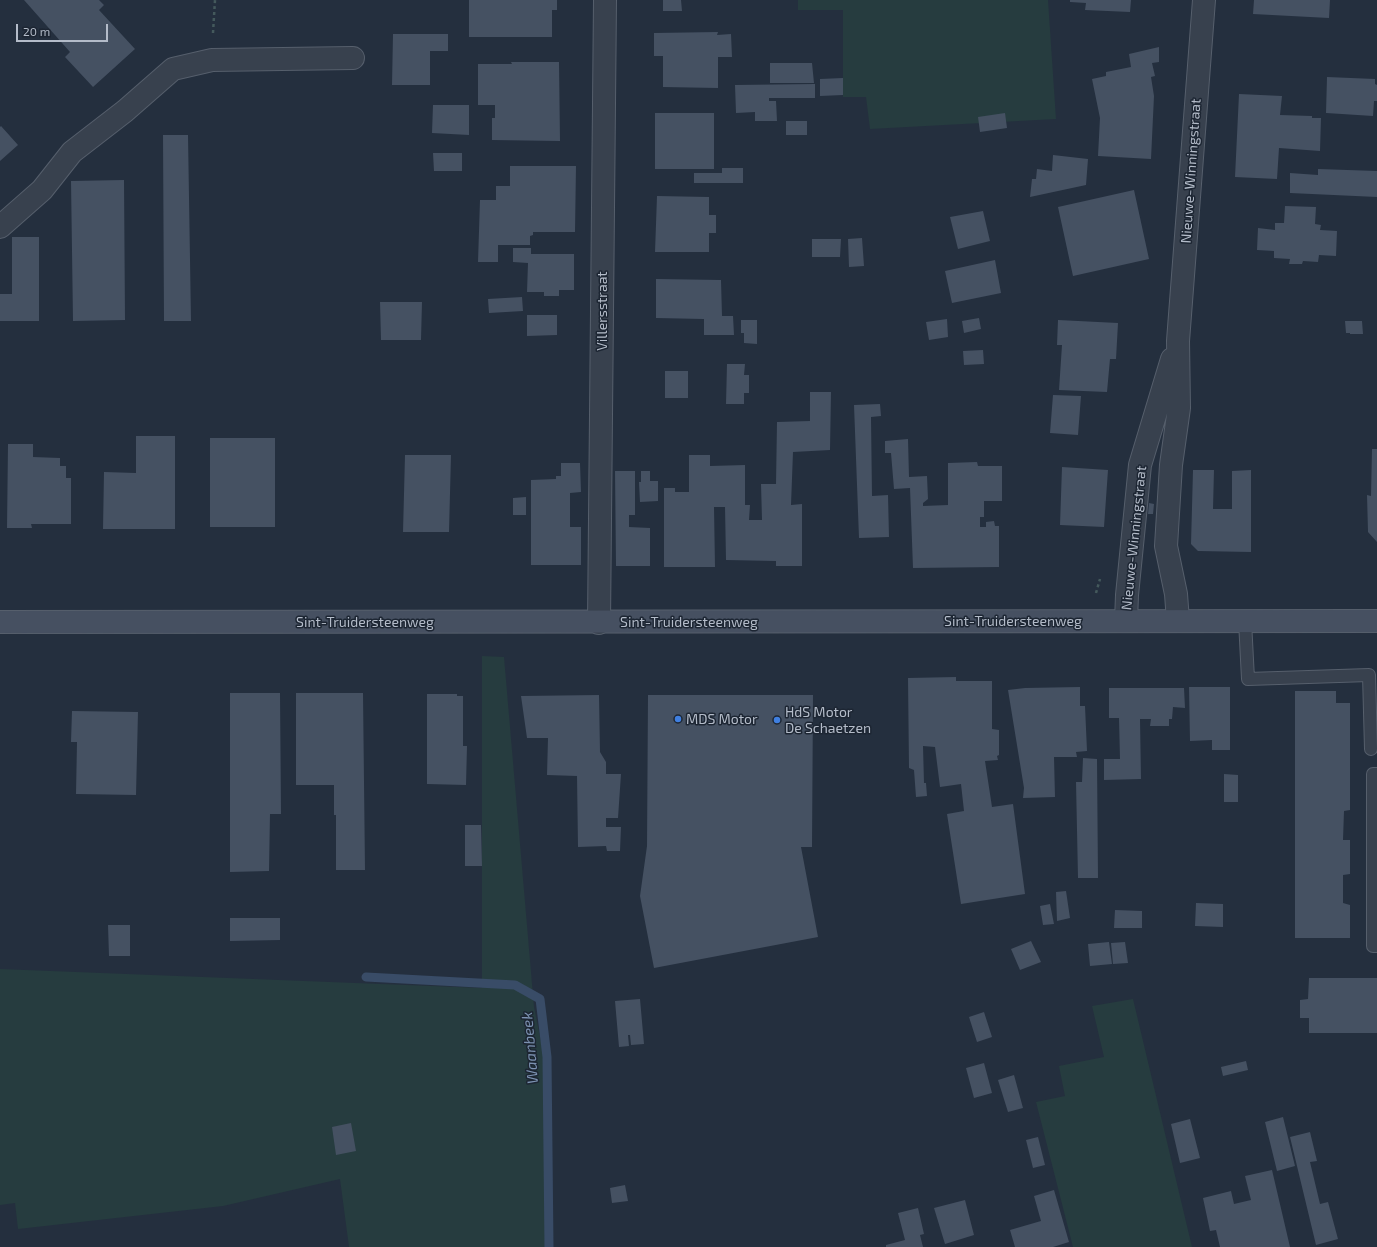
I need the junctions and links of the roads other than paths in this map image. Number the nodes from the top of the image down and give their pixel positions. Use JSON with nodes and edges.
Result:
{"nodes":[{"id":1,"x":605,"y":0,"type":"edge"},
{"id":2,"x":1204,"y":0,"type":"edge"},
{"id":3,"x":353,"y":58,"type":"dead end"},
{"id":4,"x":0,"y":227,"type":"edge"},
{"id":5,"x":1178,"y":341,"type":"junction"},
{"id":6,"x":1126,"y":621,"type":"junction"},
{"id":7,"x":1178,"y":621,"type":"junction"},
{"id":8,"x":1246,"y":621,"type":"junction"},
{"id":9,"x":1377,"y":621,"type":"edge"},
{"id":10,"x":0,"y":622,"type":"edge"},
{"id":11,"x":599,"y":622,"type":"junction"},
{"id":12,"x":1371,"y":748,"type":"dead end"},
{"id":13,"x":1377,"y":774,"type":"edge"},
{"id":14,"x":1377,"y":946,"type":"edge"}],
"edges":[{"from":1,"to":11,"type":"street","name":"Villersstraat"},
{"from":2,"to":5,"type":"street","name":"Nieuwe-Winningstraat"},
{"from":3,"to":4,"type":"street"},
{"from":5,"to":6,"type":"street","name":"Nieuwe-Winningstraat"},
{"from":5,"to":7,"type":"street","name":"Nieuwe-Winningstraat"},
{"from":6,"to":7,"type":"main road","name":"Sint-Truidersteenweg"},
{"from":6,"to":11,"type":"main road","name":"Sint-Truidersteenweg"},
{"from":7,"to":8,"type":"main road","name":"Sint-Truidersteenweg"},
{"from":8,"to":9,"type":"main road","name":"Sint-Truidersteenweg"},
{"from":8,"to":12,"type":"lane"},
{"from":10,"to":11,"type":"main road","name":"Sint-Truidersteenweg"},
{"from":13,"to":14,"type":"lane"}]}
